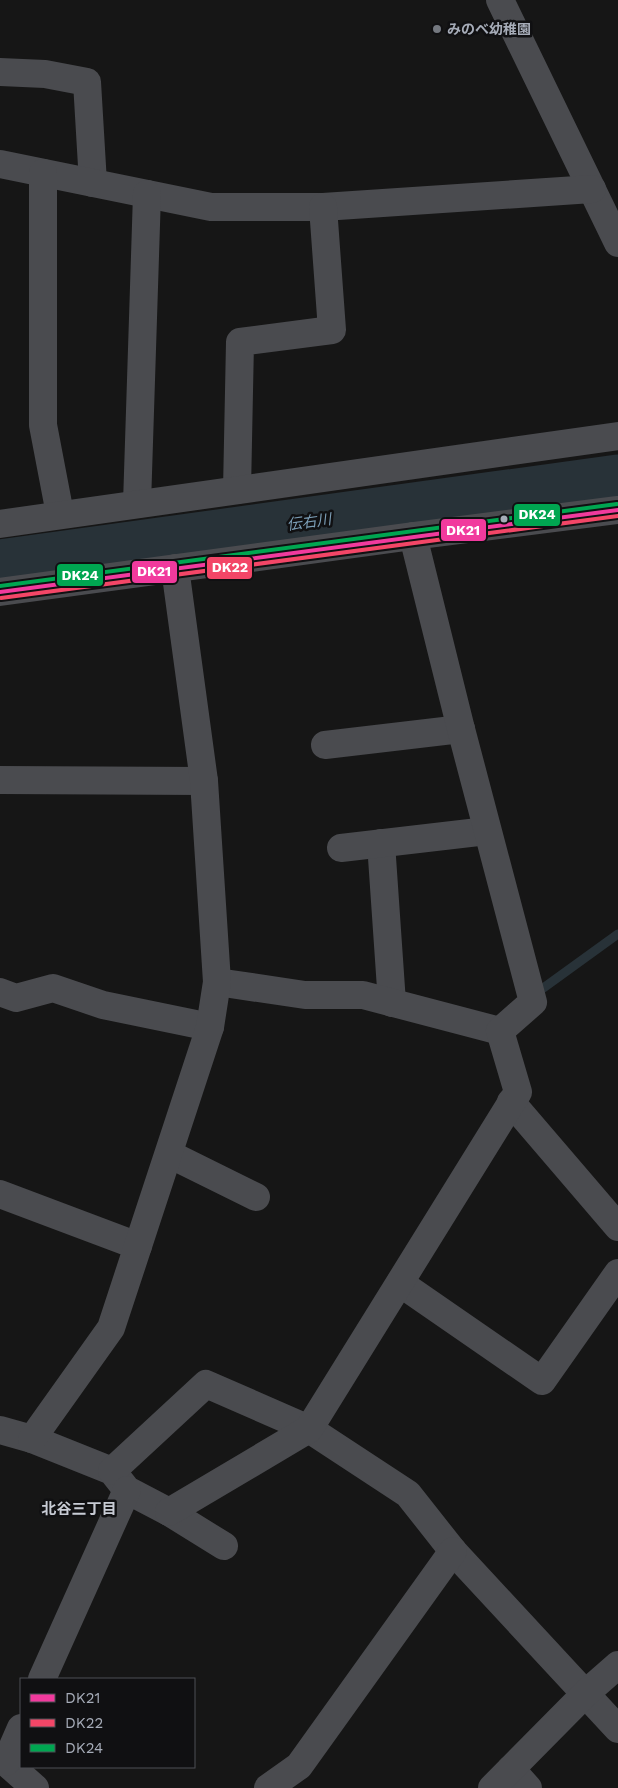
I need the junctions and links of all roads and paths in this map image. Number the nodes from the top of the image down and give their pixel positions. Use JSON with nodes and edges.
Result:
{"nodes":[{"id":1,"x":500,"y":0,"type":"edge"},
{"id":2,"x":0,"y":72,"type":"edge"},
{"id":3,"x":0,"y":164,"type":"edge"},
{"id":4,"x":43,"y":173,"type":"junction"},
{"id":5,"x":93,"y":183,"type":"junction"},
{"id":6,"x":592,"y":189,"type":"junction"},
{"id":7,"x":147,"y":194,"type":"junction"},
{"id":8,"x":323,"y":207,"type":"junction"},
{"id":9,"x":618,"y":243,"type":"edge"},
{"id":10,"x":618,"y":436,"type":"edge"},
{"id":11,"x":237,"y":490,"type":"junction"},
{"id":12,"x":137,"y":504,"type":"junction"},
{"id":13,"x":618,"y":510,"type":"edge"},
{"id":14,"x":60,"y":514,"type":"junction"},
{"id":15,"x":0,"y":524,"type":"edge"},
{"id":16,"x":413,"y":536,"type":"junction"},
{"id":17,"x":174,"y":568,"type":"junction"},
{"id":18,"x":0,"y":592,"type":"edge"},
{"id":19,"x":460,"y":729,"type":"junction"},
{"id":20,"x":324,"y":745,"type":"dead end"},
{"id":21,"x":0,"y":780,"type":"edge"},
{"id":22,"x":204,"y":782,"type":"junction"},
{"id":23,"x":487,"y":831,"type":"junction"},
{"id":24,"x":381,"y":843,"type":"junction"},
{"id":25,"x":341,"y":848,"type":"dead end"},
{"id":26,"x":217,"y":982,"type":"junction"},
{"id":27,"x":0,"y":992,"type":"edge"},
{"id":28,"x":392,"y":1003,"type":"junction"},
{"id":29,"x":210,"y":1027,"type":"junction"},
{"id":30,"x":500,"y":1031,"type":"junction"},
{"id":31,"x":511,"y":1102,"type":"junction"},
{"id":32,"x":169,"y":1154,"type":"junction"},
{"id":33,"x":0,"y":1194,"type":"edge"},
{"id":34,"x":256,"y":1197,"type":"dead end"},
{"id":35,"x":618,"y":1227,"type":"edge"},
{"id":36,"x":138,"y":1246,"type":"junction"},
{"id":37,"x":618,"y":1273,"type":"edge"},
{"id":38,"x":400,"y":1283,"type":"junction"},
{"id":39,"x":309,"y":1429,"type":"junction"},
{"id":40,"x":0,"y":1430,"type":"edge"},
{"id":41,"x":32,"y":1438,"type":"junction"},
{"id":42,"x":120,"y":1481,"type":"junction"},
{"id":43,"x":169,"y":1512,"type":"junction"},
{"id":44,"x":224,"y":1546,"type":"dead end"},
{"id":45,"x":453,"y":1551,"type":"junction"},
{"id":46,"x":618,"y":1665,"type":"edge"},
{"id":47,"x":42,"y":1678,"type":"edge"},
{"id":48,"x":586,"y":1693,"type":"junction"},
{"id":49,"x":618,"y":1729,"type":"edge"},
{"id":50,"x":20,"y":1730,"type":"edge"},
{"id":51,"x":3,"y":1760,"type":"edge"},
{"id":52,"x":519,"y":1778,"type":"edge"},
{"id":53,"x":35,"y":1788,"type":"edge"},
{"id":54,"x":268,"y":1788,"type":"edge"},
{"id":55,"x":492,"y":1788,"type":"edge"}],
"edges":[{"from":1,"to":6,"type":"street"},
{"from":2,"to":5,"type":"street"},
{"from":3,"to":4,"type":"street"},
{"from":4,"to":5,"type":"street"},
{"from":4,"to":14,"type":"street"},
{"from":5,"to":7,"type":"street"},
{"from":6,"to":8,"type":"street"},
{"from":6,"to":9,"type":"street"},
{"from":7,"to":8,"type":"street"},
{"from":7,"to":12,"type":"street"},
{"from":8,"to":11,"type":"street"},
{"from":10,"to":11,"type":"street"},
{"from":11,"to":12,"type":"street"},
{"from":12,"to":14,"type":"street"},
{"from":13,"to":16,"type":"street"},
{"from":14,"to":15,"type":"street"},
{"from":16,"to":17,"type":"street"},
{"from":16,"to":19,"type":"street"},
{"from":17,"to":18,"type":"street"},
{"from":17,"to":22,"type":"street"},
{"from":19,"to":20,"type":"street"},
{"from":19,"to":23,"type":"street"},
{"from":21,"to":22,"type":"street"},
{"from":22,"to":26,"type":"street"},
{"from":23,"to":24,"type":"street"},
{"from":23,"to":30,"type":"street"},
{"from":24,"to":25,"type":"street"},
{"from":24,"to":28,"type":"street"},
{"from":26,"to":28,"type":"street"},
{"from":26,"to":29,"type":"street"},
{"from":27,"to":29,"type":"street"},
{"from":28,"to":30,"type":"street"},
{"from":29,"to":32,"type":"street"},
{"from":30,"to":31,"type":"street"},
{"from":31,"to":35,"type":"street"},
{"from":31,"to":38,"type":"street"},
{"from":32,"to":34,"type":"street"},
{"from":32,"to":36,"type":"street"},
{"from":33,"to":36,"type":"street"},
{"from":36,"to":41,"type":"street"},
{"from":37,"to":38,"type":"street"},
{"from":38,"to":39,"type":"street"},
{"from":39,"to":42,"type":"street"},
{"from":39,"to":43,"type":"street"},
{"from":39,"to":45,"type":"street"},
{"from":40,"to":41,"type":"street"},
{"from":41,"to":42,"type":"street"},
{"from":42,"to":43,"type":"street"},
{"from":42,"to":47,"type":"street"},
{"from":43,"to":44,"type":"street"},
{"from":45,"to":48,"type":"street"},
{"from":45,"to":54,"type":"street"},
{"from":46,"to":48,"type":"street"},
{"from":48,"to":49,"type":"street"},
{"from":48,"to":52,"type":"street"},
{"from":50,"to":51,"type":"street"},
{"from":51,"to":53,"type":"street"},
{"from":52,"to":55,"type":"street"}]}
